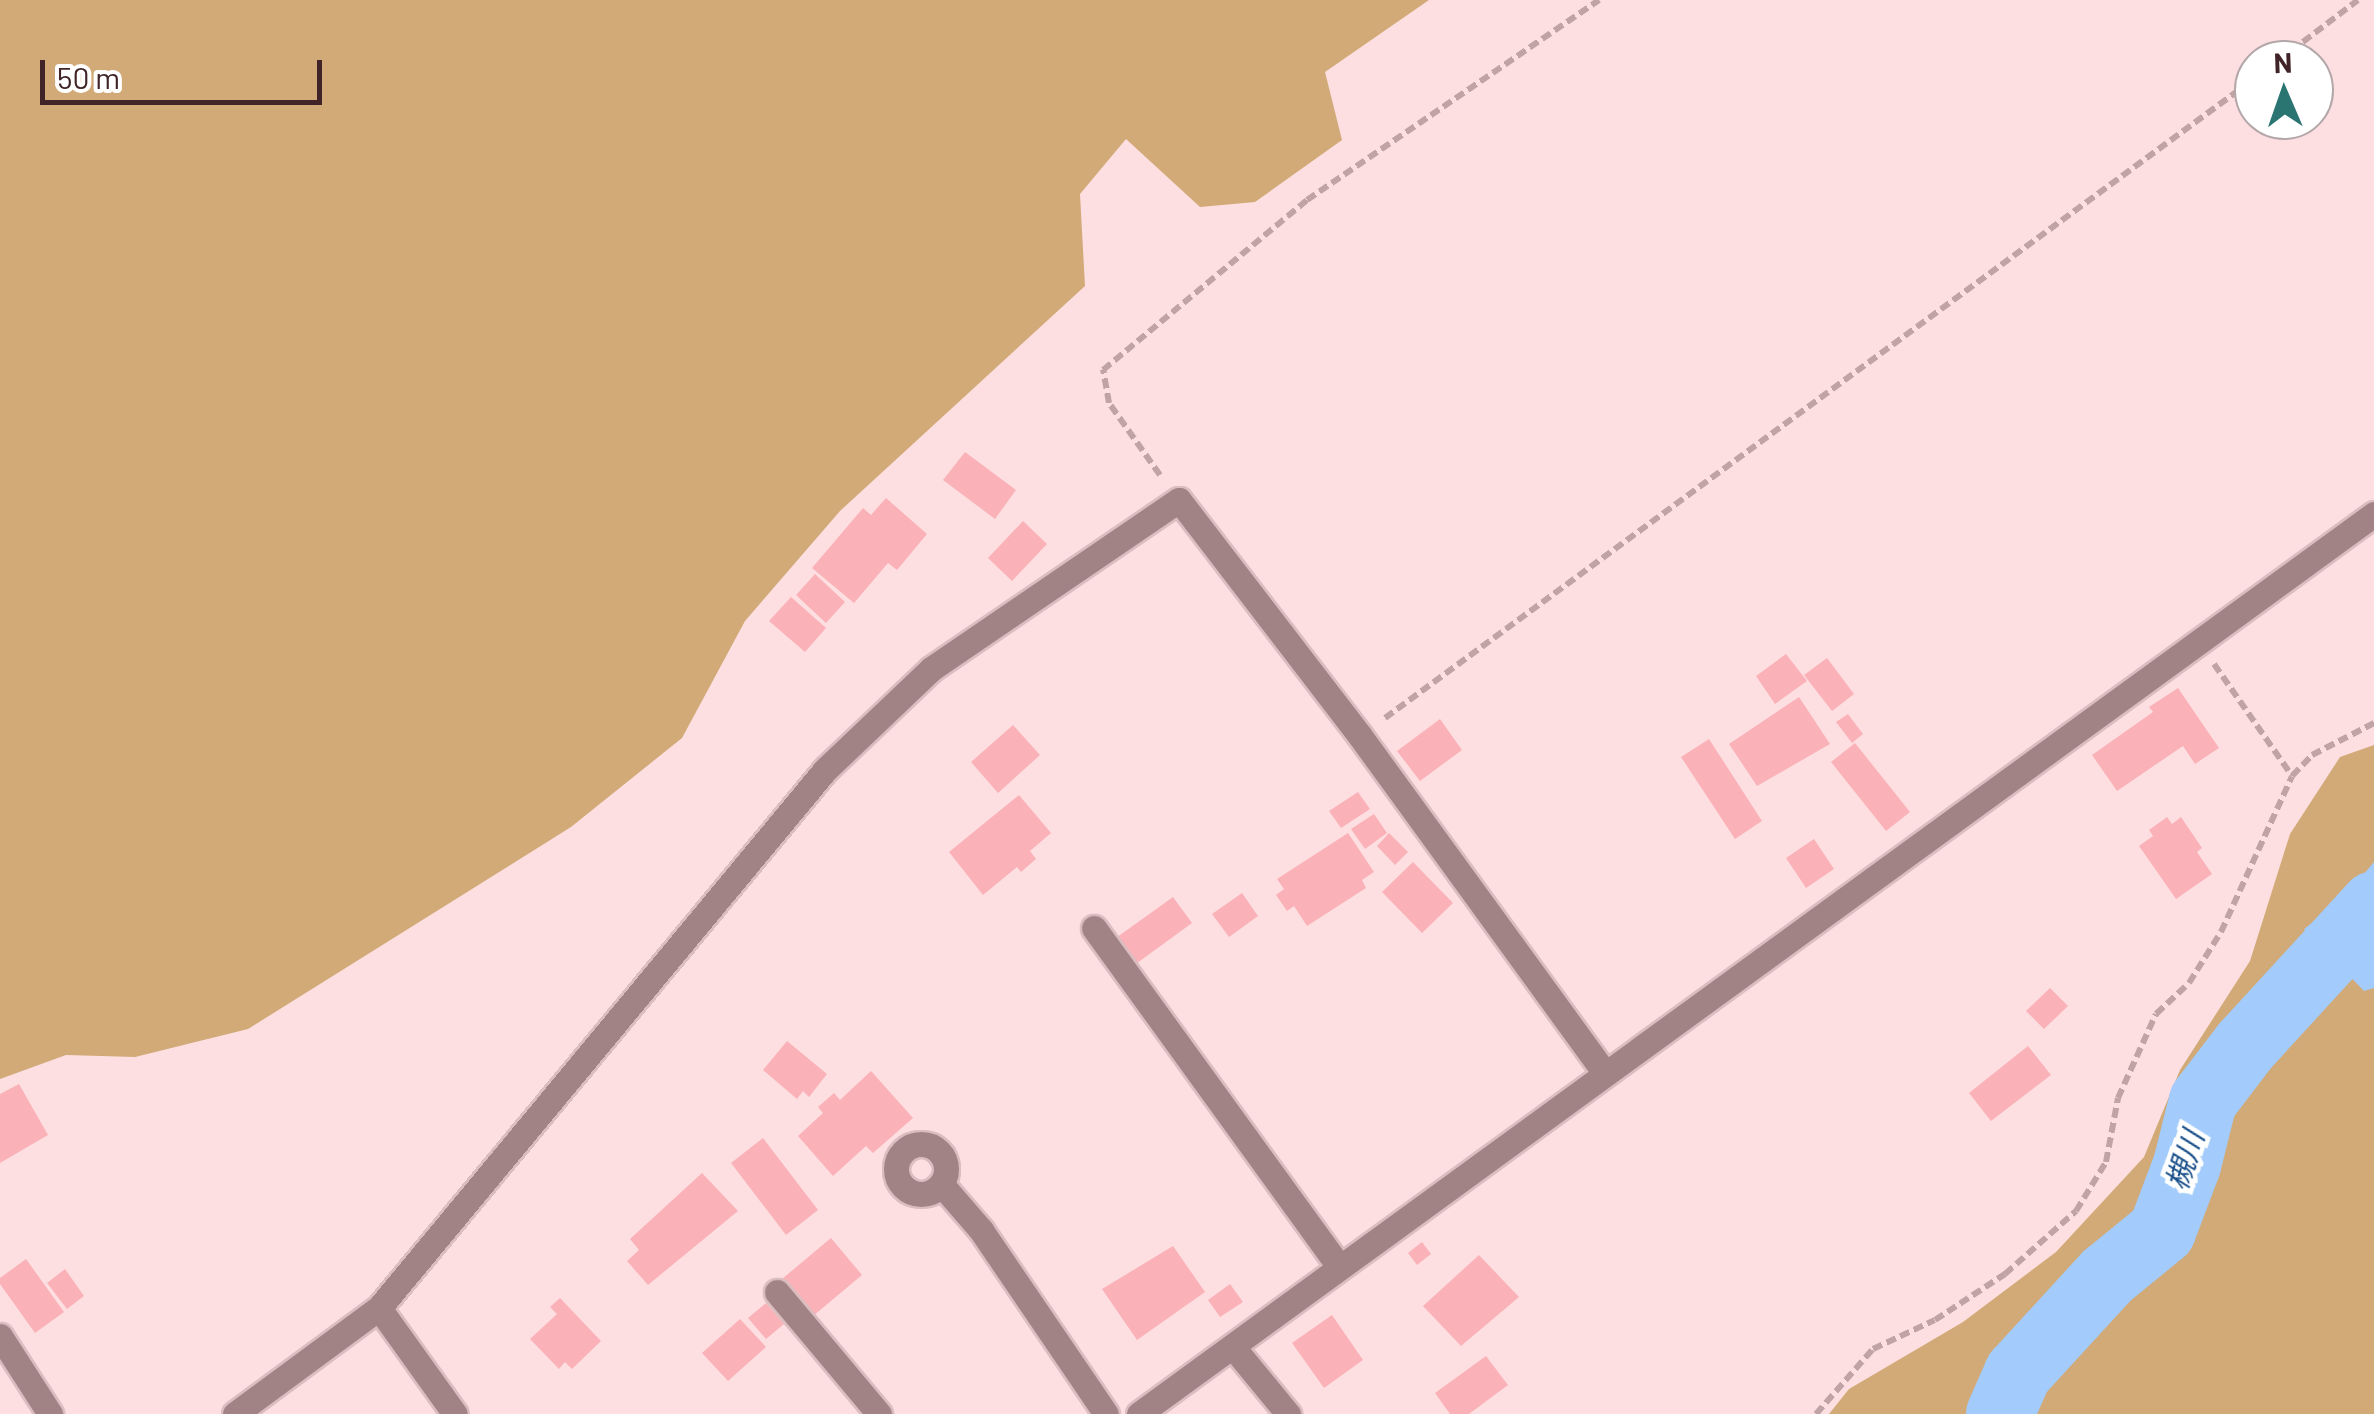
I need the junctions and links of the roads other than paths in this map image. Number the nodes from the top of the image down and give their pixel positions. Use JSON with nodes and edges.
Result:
{"nodes":[{"id":1,"x":2374,"y":514,"type":"edge"},
{"id":2,"x":1094,"y":928,"type":"dead end"},
{"id":3,"x":1604,"y":1072,"type":"junction"},
{"id":4,"x":942,"y":1186,"type":"dead end"},
{"id":5,"x":1339,"y":1266,"type":"junction"},
{"id":6,"x":777,"y":1292,"type":"dead end"},
{"id":7,"x":379,"y":1308,"type":"junction"},
{"id":8,"x":0,"y":1336,"type":"edge"},
{"id":9,"x":1233,"y":1347,"type":"junction"},
{"id":10,"x":50,"y":1414,"type":"edge"},
{"id":11,"x":235,"y":1414,"type":"edge"},
{"id":12,"x":455,"y":1414,"type":"edge"},
{"id":13,"x":879,"y":1414,"type":"edge"},
{"id":14,"x":1106,"y":1414,"type":"edge"},
{"id":15,"x":1139,"y":1414,"type":"edge"},
{"id":16,"x":1288,"y":1414,"type":"edge"}],
"edges":[{"from":1,"to":3,"type":"street"},
{"from":2,"to":5,"type":"street"},
{"from":3,"to":5,"type":"street"},
{"from":3,"to":7,"type":"street"},
{"from":4,"to":14,"type":"street"},
{"from":5,"to":9,"type":"street"},
{"from":6,"to":13,"type":"street"},
{"from":7,"to":11,"type":"street"},
{"from":7,"to":12,"type":"street"},
{"from":8,"to":10,"type":"street"},
{"from":9,"to":15,"type":"street"},
{"from":9,"to":16,"type":"street"}]}
